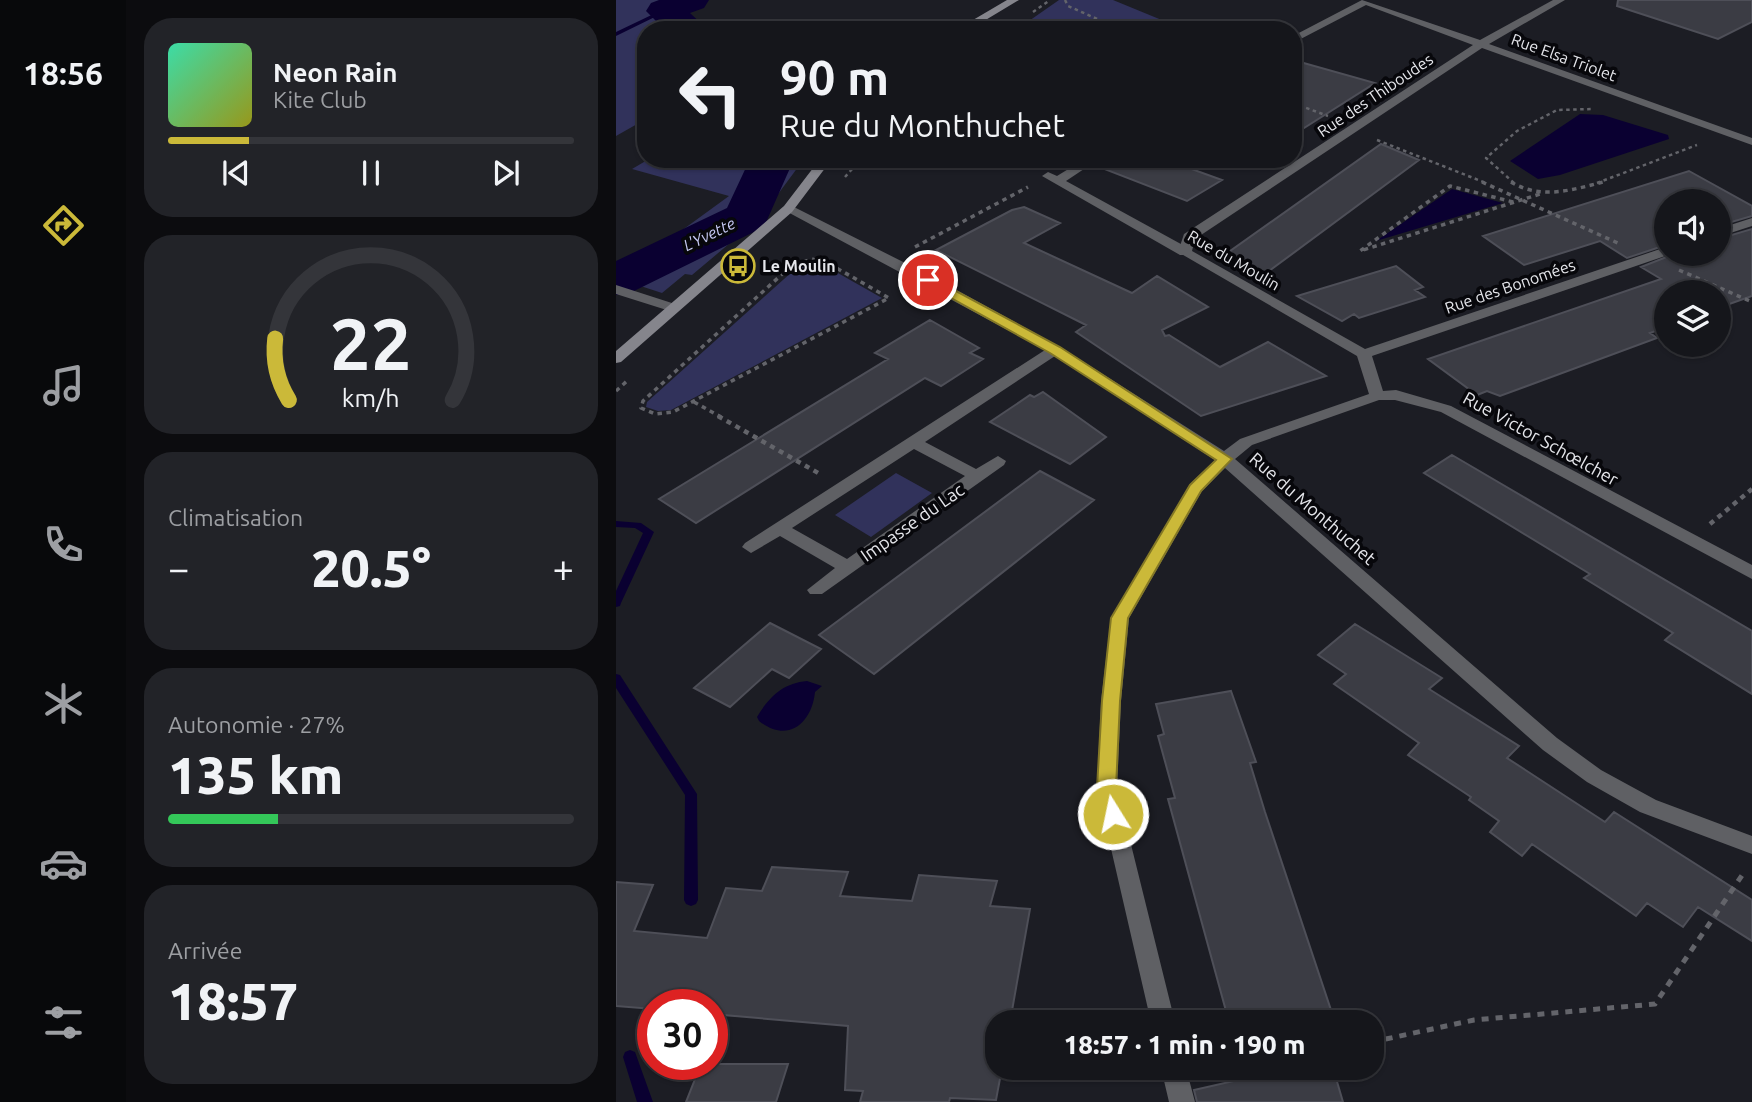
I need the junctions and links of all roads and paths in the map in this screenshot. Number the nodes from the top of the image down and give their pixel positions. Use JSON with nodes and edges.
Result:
{"nodes":[{"id":1,"x":1014,"y":0,"type":"edge"},
{"id":2,"x":1065,"y":0,"type":"edge"},
{"id":3,"x":1560,"y":0,"type":"edge"},
{"id":4,"x":977,"y":21,"type":"edge"},
{"id":5,"x":1102,"y":21,"type":"edge"},
{"id":6,"x":1302,"y":35,"type":"edge"},
{"id":7,"x":1481,"y":44,"type":"junction"},
{"id":8,"x":1595,"y":109,"type":"dead end"},
{"id":9,"x":1723,"y":132,"type":"junction"},
{"id":10,"x":1752,"y":142,"type":"edge"},
{"id":11,"x":1302,"y":162,"type":"edge"},
{"id":12,"x":819,"y":168,"type":"edge"},
{"id":13,"x":1076,"y":168,"type":"edge"},
{"id":14,"x":1293,"y":168,"type":"edge"},
{"id":15,"x":1466,"y":175,"type":"dead end"},
{"id":16,"x":1052,"y":179,"type":"junction"},
{"id":17,"x":1541,"y":193,"type":"junction"},
{"id":18,"x":1520,"y":200,"type":"junction"},
{"id":19,"x":1513,"y":202,"type":"junction"},
{"id":20,"x":788,"y":209,"type":"junction"},
{"id":21,"x":1752,"y":222,"type":"edge"},
{"id":22,"x":1731,"y":229,"type":"edge"},
{"id":23,"x":914,"y":248,"type":"dead end"},
{"id":24,"x":1185,"y":252,"type":"junction"},
{"id":25,"x":1654,"y":255,"type":"edge"},
{"id":26,"x":1649,"y":257,"type":"junction"},
{"id":27,"x":617,"y":290,"type":"edge"},
{"id":28,"x":1752,"y":302,"type":"edge"},
{"id":29,"x":673,"y":308,"type":"junction"},
{"id":30,"x":1055,"y":350,"type":"junction"},
{"id":31,"x":1364,"y":354,"type":"junction"},
{"id":32,"x":616,"y":359,"type":"edge"},
{"id":33,"x":1377,"y":396,"type":"junction"},
{"id":34,"x":693,"y":401,"type":"junction"},
{"id":35,"x":911,"y":441,"type":"junction"},
{"id":36,"x":1225,"y":459,"type":"junction"},
{"id":37,"x":998,"y":461,"type":"dead end"},
{"id":38,"x":977,"y":476,"type":"junction"},
{"id":39,"x":841,"y":487,"type":"junction"},
{"id":40,"x":1752,"y":489,"type":"edge"},
{"id":41,"x":779,"y":528,"type":"junction"},
{"id":42,"x":1690,"y":540,"type":"junction"},
{"id":43,"x":751,"y":547,"type":"dead end"},
{"id":44,"x":847,"y":567,"type":"junction"},
{"id":45,"x":1752,"y":573,"type":"edge"},
{"id":46,"x":816,"y":590,"type":"dead end"},
{"id":47,"x":1752,"y":845,"type":"edge"},
{"id":48,"x":1752,"y":861,"type":"edge"},
{"id":49,"x":1160,"y":1010,"type":"edge"},
{"id":50,"x":1384,"y":1039,"type":"edge"},
{"id":51,"x":1196,"y":1080,"type":"edge"},
{"id":52,"x":1178,"y":1084,"type":"edge"}],
"edges":[{"from":1,"to":4,"type":"main road"},
{"from":2,"to":5,"type":"path"},
{"from":3,"to":7,"type":"street","name":"Rue des Thiboudes"},
{"from":6,"to":7,"type":"street","name":"Rue Elsa Triolet"},
{"from":7,"to":9,"type":"street","name":"Rue Elsa Triolet"},
{"from":7,"to":11,"type":"street","name":"Rue des Thiboudes"},
{"from":8,"to":17,"type":"path"},
{"from":9,"to":10,"type":"street","name":"Rue Elsa Triolet"},
{"from":9,"to":17,"type":"path"},
{"from":12,"to":20,"type":"main road"},
{"from":13,"to":16,"type":"street"},
{"from":14,"to":24,"type":"street","name":"Rue des Thiboudes"},
{"from":15,"to":18,"type":"path"},
{"from":16,"to":23,"type":"path"},
{"from":16,"to":24,"type":"street","name":"Rue du Moulin"},
{"from":17,"to":18,"type":"path"},
{"from":18,"to":19,"type":"path"},
{"from":18,"to":26,"type":"path"},
{"from":19,"to":19,"type":"path"},
{"from":20,"to":29,"type":"main road"},
{"from":20,"to":30,"type":"street","name":"Rue du Monthuchet"},
{"from":21,"to":22,"type":"street"},
{"from":24,"to":31,"type":"street","name":"Rue du Moulin"},
{"from":25,"to":26,"type":"street","name":"Rue des Bonomées"},
{"from":26,"to":28,"type":"path"},
{"from":26,"to":31,"type":"street","name":"Rue des Bonomées"},
{"from":27,"to":29,"type":"street"},
{"from":29,"to":32,"type":"main road"},
{"from":30,"to":35,"type":"street"},
{"from":30,"to":36,"type":"street","name":"Rue du Monthuchet"},
{"from":31,"to":33,"type":"street"},
{"from":33,"to":36,"type":"street","name":"Rue Victor Schœlcher"},
{"from":33,"to":42,"type":"street","name":"Rue Victor Schœlcher"},
{"from":34,"to":34,"type":"path"},
{"from":34,"to":39,"type":"path"},
{"from":35,"to":38,"type":"street","name":"Impasse du Lac"},
{"from":35,"to":39,"type":"street"},
{"from":36,"to":47,"type":"street","name":"Rue du Monthuchet"},
{"from":36,"to":49,"type":"street","name":"Rue Victor Schœlcher"},
{"from":37,"to":38,"type":"street","name":"Impasse du Lac"},
{"from":38,"to":44,"type":"street","name":"Impasse du Lac"},
{"from":39,"to":41,"type":"street"},
{"from":40,"to":42,"type":"path"},
{"from":41,"to":43,"type":"street"},
{"from":41,"to":44,"type":"street","name":"Impasse du Lac"},
{"from":42,"to":45,"type":"street","name":"Rue Victor Schœlcher"},
{"from":44,"to":46,"type":"street","name":"Impasse du Lac"},
{"from":48,"to":50,"type":"path"},
{"from":51,"to":52,"type":"path"}]}
